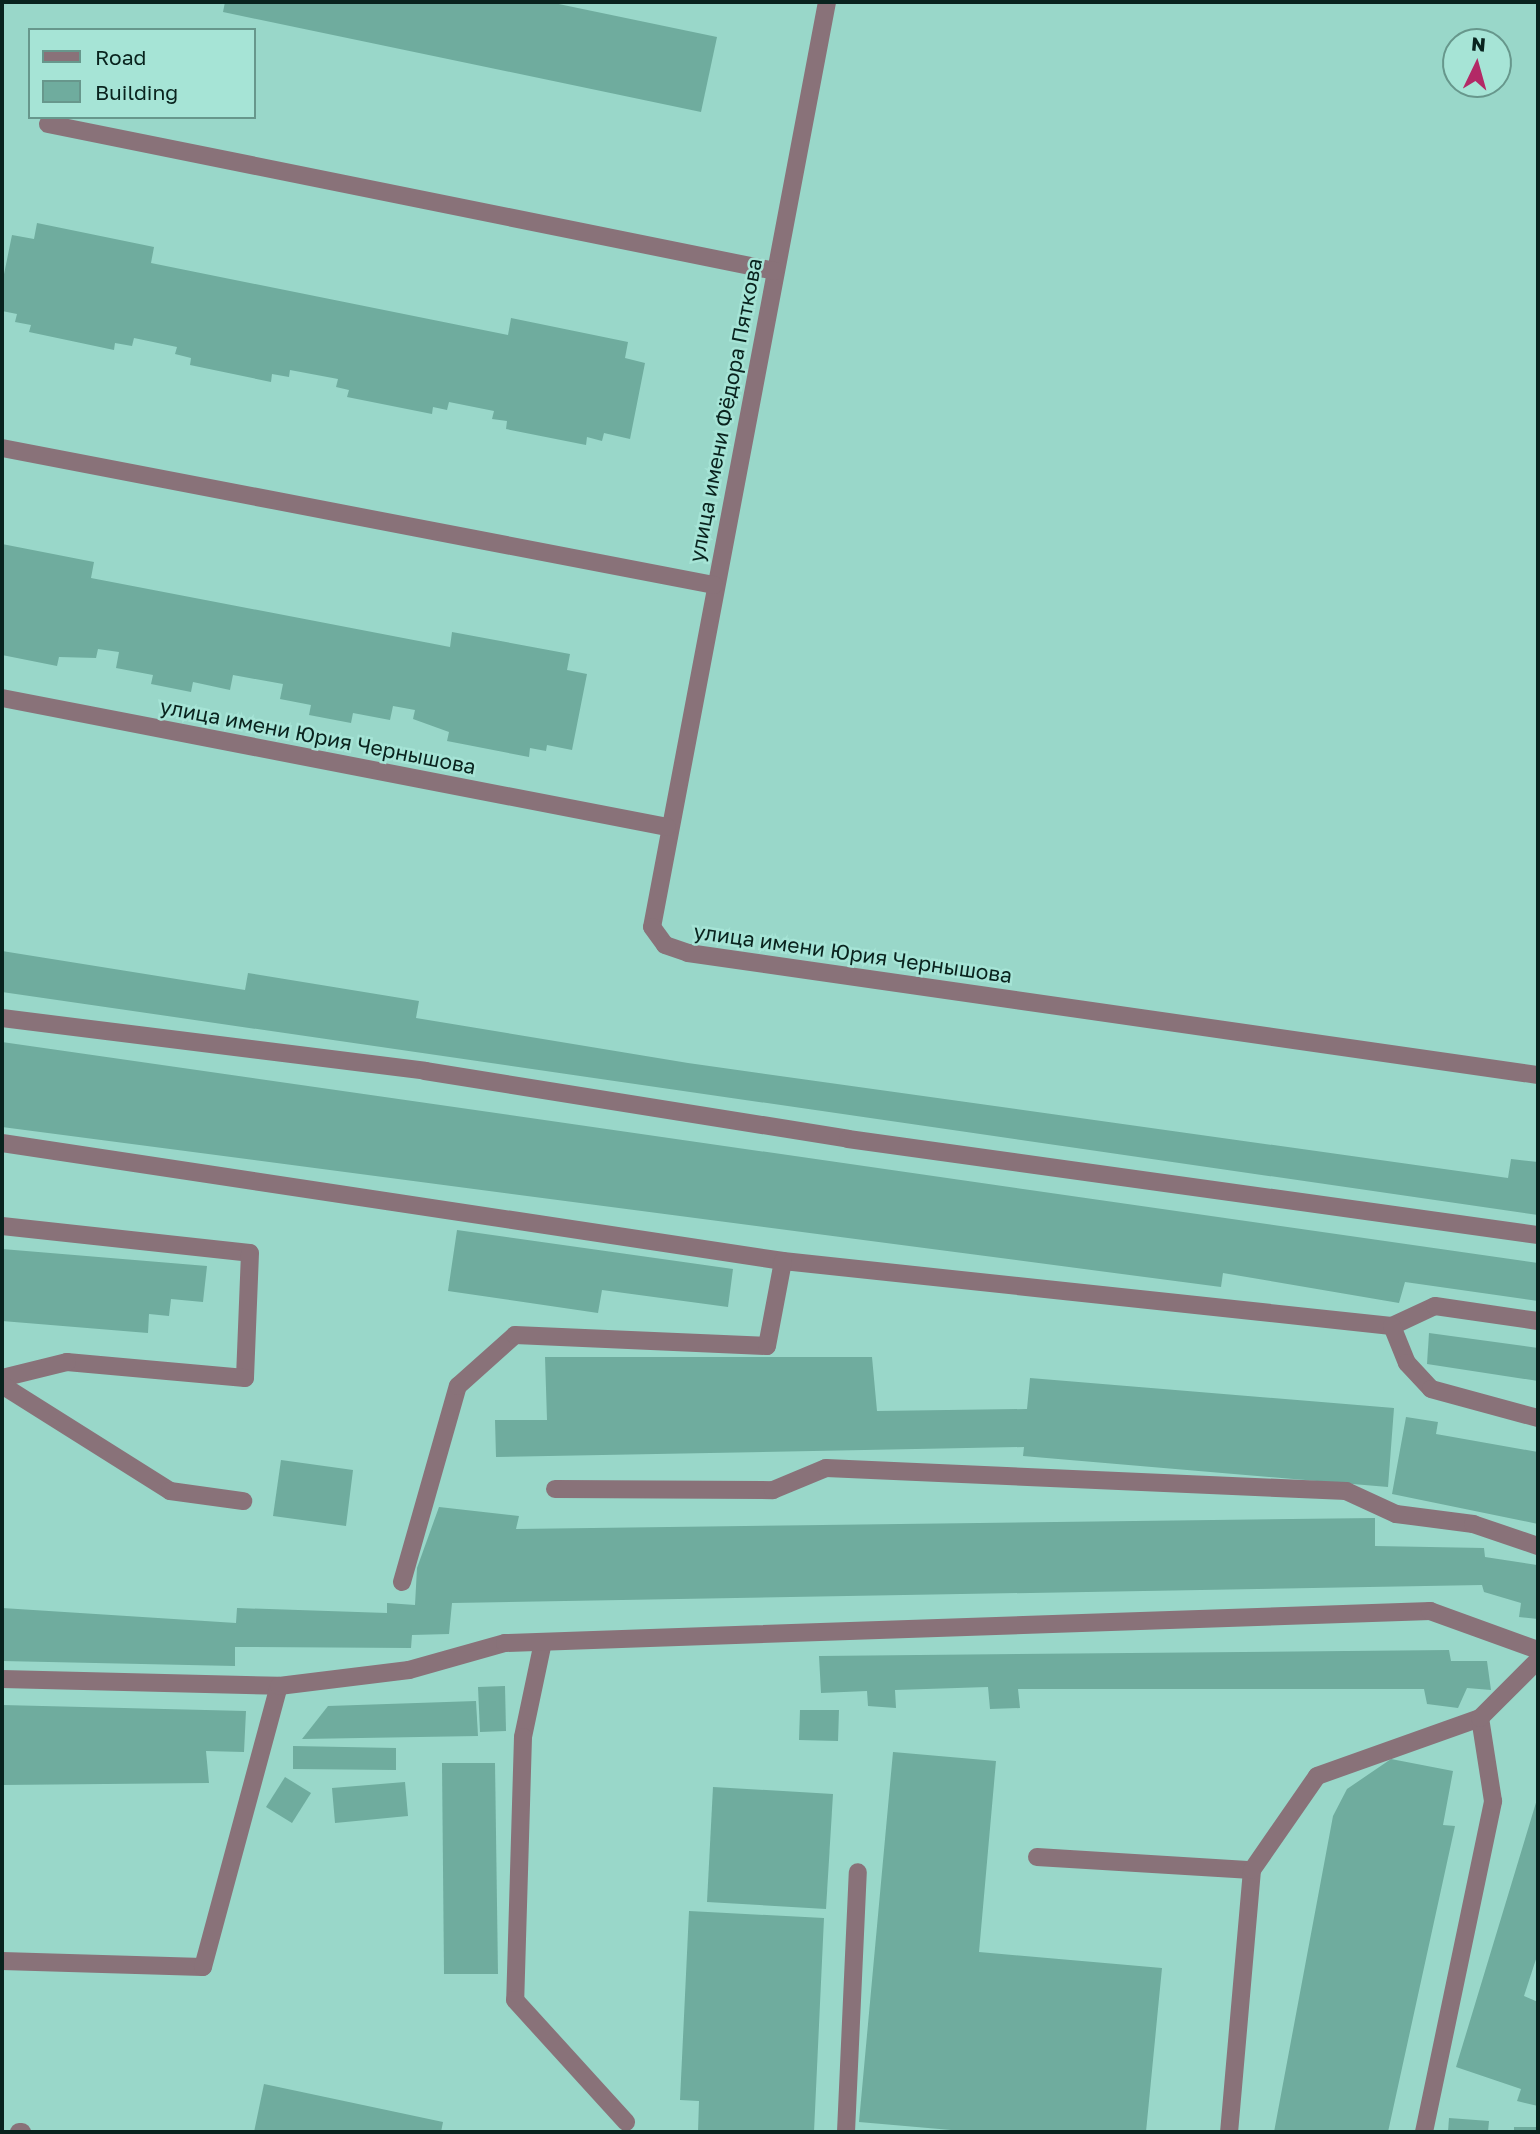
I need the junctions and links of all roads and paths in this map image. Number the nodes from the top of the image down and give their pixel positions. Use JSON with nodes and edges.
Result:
{"nodes":[{"id":1,"x":827,"y":2,"type":"edge"},
{"id":2,"x":48,"y":124,"type":"dead end"},
{"id":3,"x":775,"y":271,"type":"junction"},
{"id":4,"x":2,"y":447,"type":"edge"},
{"id":5,"x":714,"y":585,"type":"junction"},
{"id":6,"x":2,"y":698,"type":"edge"},
{"id":7,"x":667,"y":827,"type":"junction"},
{"id":8,"x":2,"y":1018,"type":"edge"},
{"id":9,"x":1538,"y":1075,"type":"edge"},
{"id":10,"x":2,"y":1143,"type":"edge"},
{"id":11,"x":2,"y":1226,"type":"edge"},
{"id":12,"x":1538,"y":1235,"type":"edge"},
{"id":13,"x":783,"y":1261,"type":"junction"},
{"id":14,"x":1538,"y":1321,"type":"edge"},
{"id":15,"x":1392,"y":1326,"type":"junction"},
{"id":16,"x":2,"y":1378,"type":"edge"},
{"id":17,"x":2,"y":1385,"type":"edge"},
{"id":18,"x":1538,"y":1418,"type":"edge"},
{"id":19,"x":555,"y":1489,"type":"dead end"},
{"id":20,"x":243,"y":1501,"type":"dead end"},
{"id":21,"x":1538,"y":1546,"type":"edge"},
{"id":22,"x":402,"y":1582,"type":"dead end"},
{"id":23,"x":543,"y":1642,"type":"junction"},
{"id":24,"x":1538,"y":1650,"type":"edge"},
{"id":25,"x":1538,"y":1660,"type":"edge"},
{"id":26,"x":2,"y":1679,"type":"edge"},
{"id":27,"x":279,"y":1686,"type":"junction"},
{"id":28,"x":1480,"y":1718,"type":"junction"},
{"id":29,"x":1037,"y":1857,"type":"dead end"},
{"id":30,"x":1252,"y":1870,"type":"junction"},
{"id":31,"x":858,"y":1872,"type":"dead end"},
{"id":32,"x":2,"y":1961,"type":"edge"},
{"id":33,"x":626,"y":2122,"type":"dead end"},
{"id":34,"x":846,"y":2132,"type":"edge"},
{"id":35,"x":1229,"y":2132,"type":"edge"},
{"id":36,"x":1424,"y":2132,"type":"edge"}],
"edges":[{"from":1,"to":3,"type":"street","name":"улица имени Фёдора Пяткова"},
{"from":2,"to":3,"type":"street"},
{"from":3,"to":5,"type":"street","name":"улица имени Фёдора Пяткова"},
{"from":4,"to":5,"type":"street"},
{"from":5,"to":7,"type":"street","name":"улица имени Фёдора Пяткова"},
{"from":6,"to":7,"type":"street","name":"улица имени Юрия Чернышова"},
{"from":7,"to":9,"type":"street","name":"улица имени Юрия Чернышова"},
{"from":8,"to":12,"type":"street"},
{"from":10,"to":13,"type":"street"},
{"from":11,"to":16,"type":"street"},
{"from":13,"to":15,"type":"street"},
{"from":13,"to":22,"type":"street"},
{"from":14,"to":15,"type":"street"},
{"from":15,"to":18,"type":"street"},
{"from":17,"to":20,"type":"street"},
{"from":19,"to":21,"type":"street"},
{"from":23,"to":24,"type":"street"},
{"from":23,"to":27,"type":"street"},
{"from":23,"to":33,"type":"street"},
{"from":25,"to":28,"type":"street"},
{"from":26,"to":27,"type":"street"},
{"from":27,"to":32,"type":"street"},
{"from":28,"to":30,"type":"street"},
{"from":28,"to":36,"type":"street"},
{"from":29,"to":30,"type":"street"},
{"from":30,"to":35,"type":"street"},
{"from":31,"to":34,"type":"street"}]}
